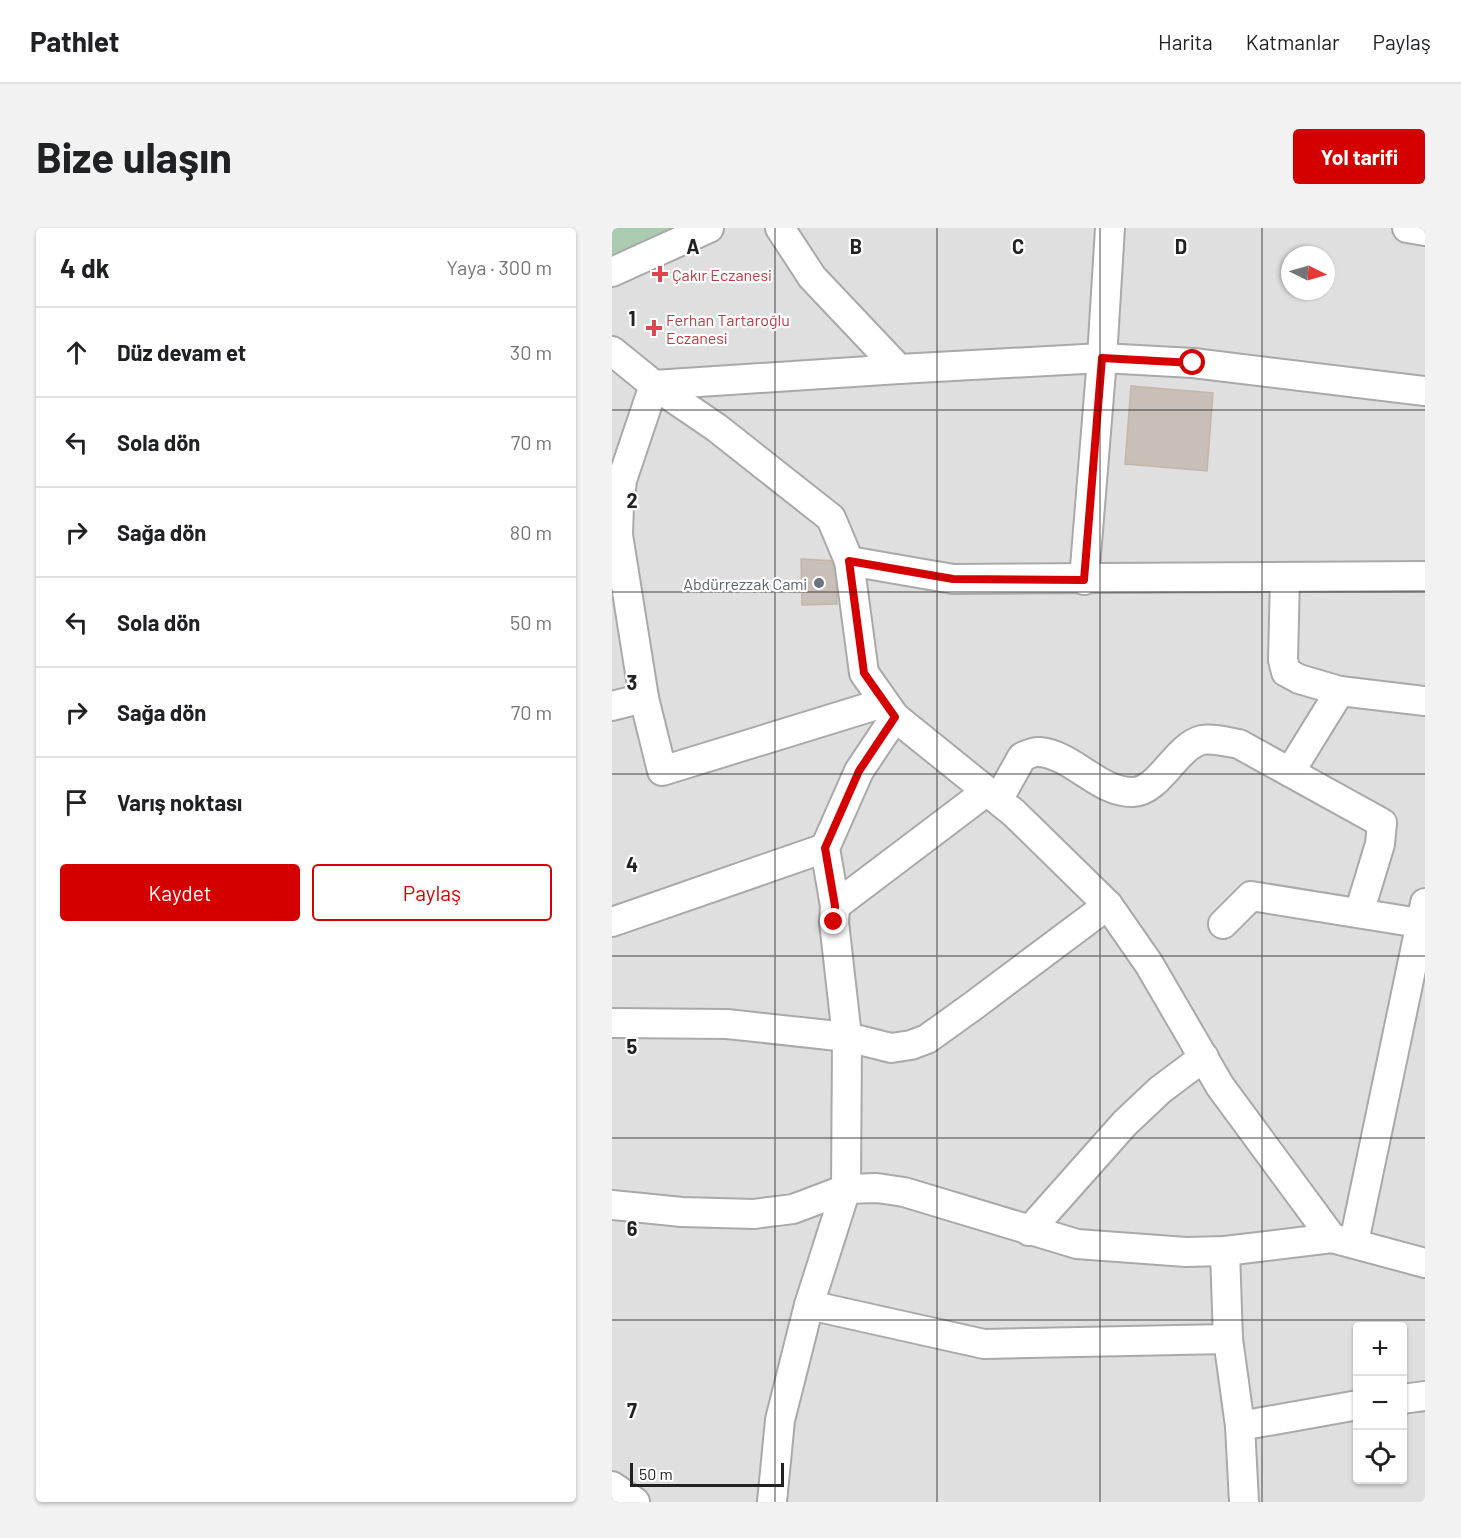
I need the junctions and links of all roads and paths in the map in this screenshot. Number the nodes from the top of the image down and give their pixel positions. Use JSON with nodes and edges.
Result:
{"nodes":[{"id":1,"x":709,"y":228,"type":"edge"},
{"id":2,"x":780,"y":228,"type":"edge"},
{"id":3,"x":1110,"y":228,"type":"edge"},
{"id":4,"x":1407,"y":228,"type":"edge"},
{"id":5,"x":1425,"y":231,"type":"edge"},
{"id":6,"x":612,"y":272,"type":"edge"},
{"id":7,"x":612,"y":351,"type":"edge"},
{"id":8,"x":1102,"y":358,"type":"junction"},
{"id":9,"x":899,"y":369,"type":"junction"},
{"id":10,"x":654,"y":385,"type":"junction"},
{"id":11,"x":1425,"y":391,"type":"edge"},
{"id":12,"x":849,"y":561,"type":"junction"},
{"id":13,"x":1425,"y":576,"type":"edge"},
{"id":14,"x":1285,"y":577,"type":"junction"},
{"id":15,"x":1084,"y":580,"type":"junction"},
{"id":16,"x":1340,"y":691,"type":"junction"},
{"id":17,"x":644,"y":698,"type":"junction"},
{"id":18,"x":1425,"y":701,"type":"edge"},
{"id":19,"x":612,"y":706,"type":"edge"},
{"id":20,"x":889,"y":710,"type":"junction"},
{"id":21,"x":1290,"y":772,"type":"junction"},
{"id":22,"x":993,"y":796,"type":"junction"},
{"id":23,"x":825,"y":848,"type":"junction"},
{"id":24,"x":1108,"y":905,"type":"junction"},
{"id":25,"x":835,"y":906,"type":"junction"},
{"id":26,"x":1359,"y":914,"type":"junction"},
{"id":27,"x":1424,"y":917,"type":"edge"},
{"id":28,"x":612,"y":922,"type":"edge"},
{"id":29,"x":1223,"y":924,"type":"dead end"},
{"id":30,"x":612,"y":1023,"type":"edge"},
{"id":31,"x":847,"y":1037,"type":"junction"},
{"id":32,"x":1204,"y":1058,"type":"junction"},
{"id":33,"x":846,"y":1190,"type":"junction"},
{"id":34,"x":612,"y":1205,"type":"edge"},
{"id":35,"x":1029,"y":1231,"type":"junction"},
{"id":36,"x":1343,"y":1240,"type":"junction"},
{"id":37,"x":1225,"y":1251,"type":"junction"},
{"id":38,"x":1425,"y":1263,"type":"edge"},
{"id":39,"x":809,"y":1305,"type":"junction"},
{"id":40,"x":1228,"y":1340,"type":"junction"},
{"id":41,"x":1425,"y":1396,"type":"edge"},
{"id":42,"x":1407,"y":1398,"type":"edge"},
{"id":43,"x":1353,"y":1406,"type":"edge"},
{"id":44,"x":1240,"y":1426,"type":"junction"},
{"id":45,"x":612,"y":1486,"type":"edge"},
{"id":46,"x":635,"y":1502,"type":"edge"},
{"id":47,"x":772,"y":1502,"type":"edge"},
{"id":48,"x":1244,"y":1502,"type":"edge"}],
"edges":[{"from":1,"to":6,"type":"street"},
{"from":2,"to":9,"type":"street"},
{"from":3,"to":8,"type":"street"},
{"from":4,"to":5,"type":"street"},
{"from":7,"to":10,"type":"street"},
{"from":8,"to":9,"type":"street"},
{"from":8,"to":11,"type":"street"},
{"from":8,"to":15,"type":"street"},
{"from":9,"to":10,"type":"street"},
{"from":10,"to":12,"type":"street"},
{"from":10,"to":17,"type":"street"},
{"from":12,"to":15,"type":"street"},
{"from":12,"to":20,"type":"street"},
{"from":13,"to":14,"type":"street"},
{"from":14,"to":15,"type":"street"},
{"from":14,"to":16,"type":"street"},
{"from":16,"to":18,"type":"street"},
{"from":16,"to":21,"type":"street"},
{"from":17,"to":19,"type":"street"},
{"from":17,"to":20,"type":"street"},
{"from":20,"to":22,"type":"street"},
{"from":20,"to":23,"type":"street"},
{"from":21,"to":22,"type":"street"},
{"from":21,"to":26,"type":"street"},
{"from":22,"to":24,"type":"street"},
{"from":22,"to":25,"type":"street"},
{"from":23,"to":25,"type":"street"},
{"from":23,"to":28,"type":"street"},
{"from":24,"to":31,"type":"street"},
{"from":24,"to":32,"type":"street"},
{"from":25,"to":31,"type":"street"},
{"from":26,"to":27,"type":"street"},
{"from":26,"to":29,"type":"street"},
{"from":27,"to":36,"type":"street"},
{"from":30,"to":31,"type":"street"},
{"from":31,"to":33,"type":"street"},
{"from":32,"to":35,"type":"street"},
{"from":32,"to":36,"type":"street"},
{"from":33,"to":34,"type":"street"},
{"from":33,"to":35,"type":"street"},
{"from":33,"to":39,"type":"street"},
{"from":35,"to":37,"type":"street"},
{"from":36,"to":37,"type":"street"},
{"from":36,"to":38,"type":"street"},
{"from":37,"to":40,"type":"street"},
{"from":39,"to":40,"type":"street"},
{"from":39,"to":47,"type":"street"},
{"from":40,"to":44,"type":"street"},
{"from":41,"to":42,"type":"street"},
{"from":43,"to":44,"type":"street"},
{"from":44,"to":48,"type":"street"},
{"from":45,"to":46,"type":"street"}]}
